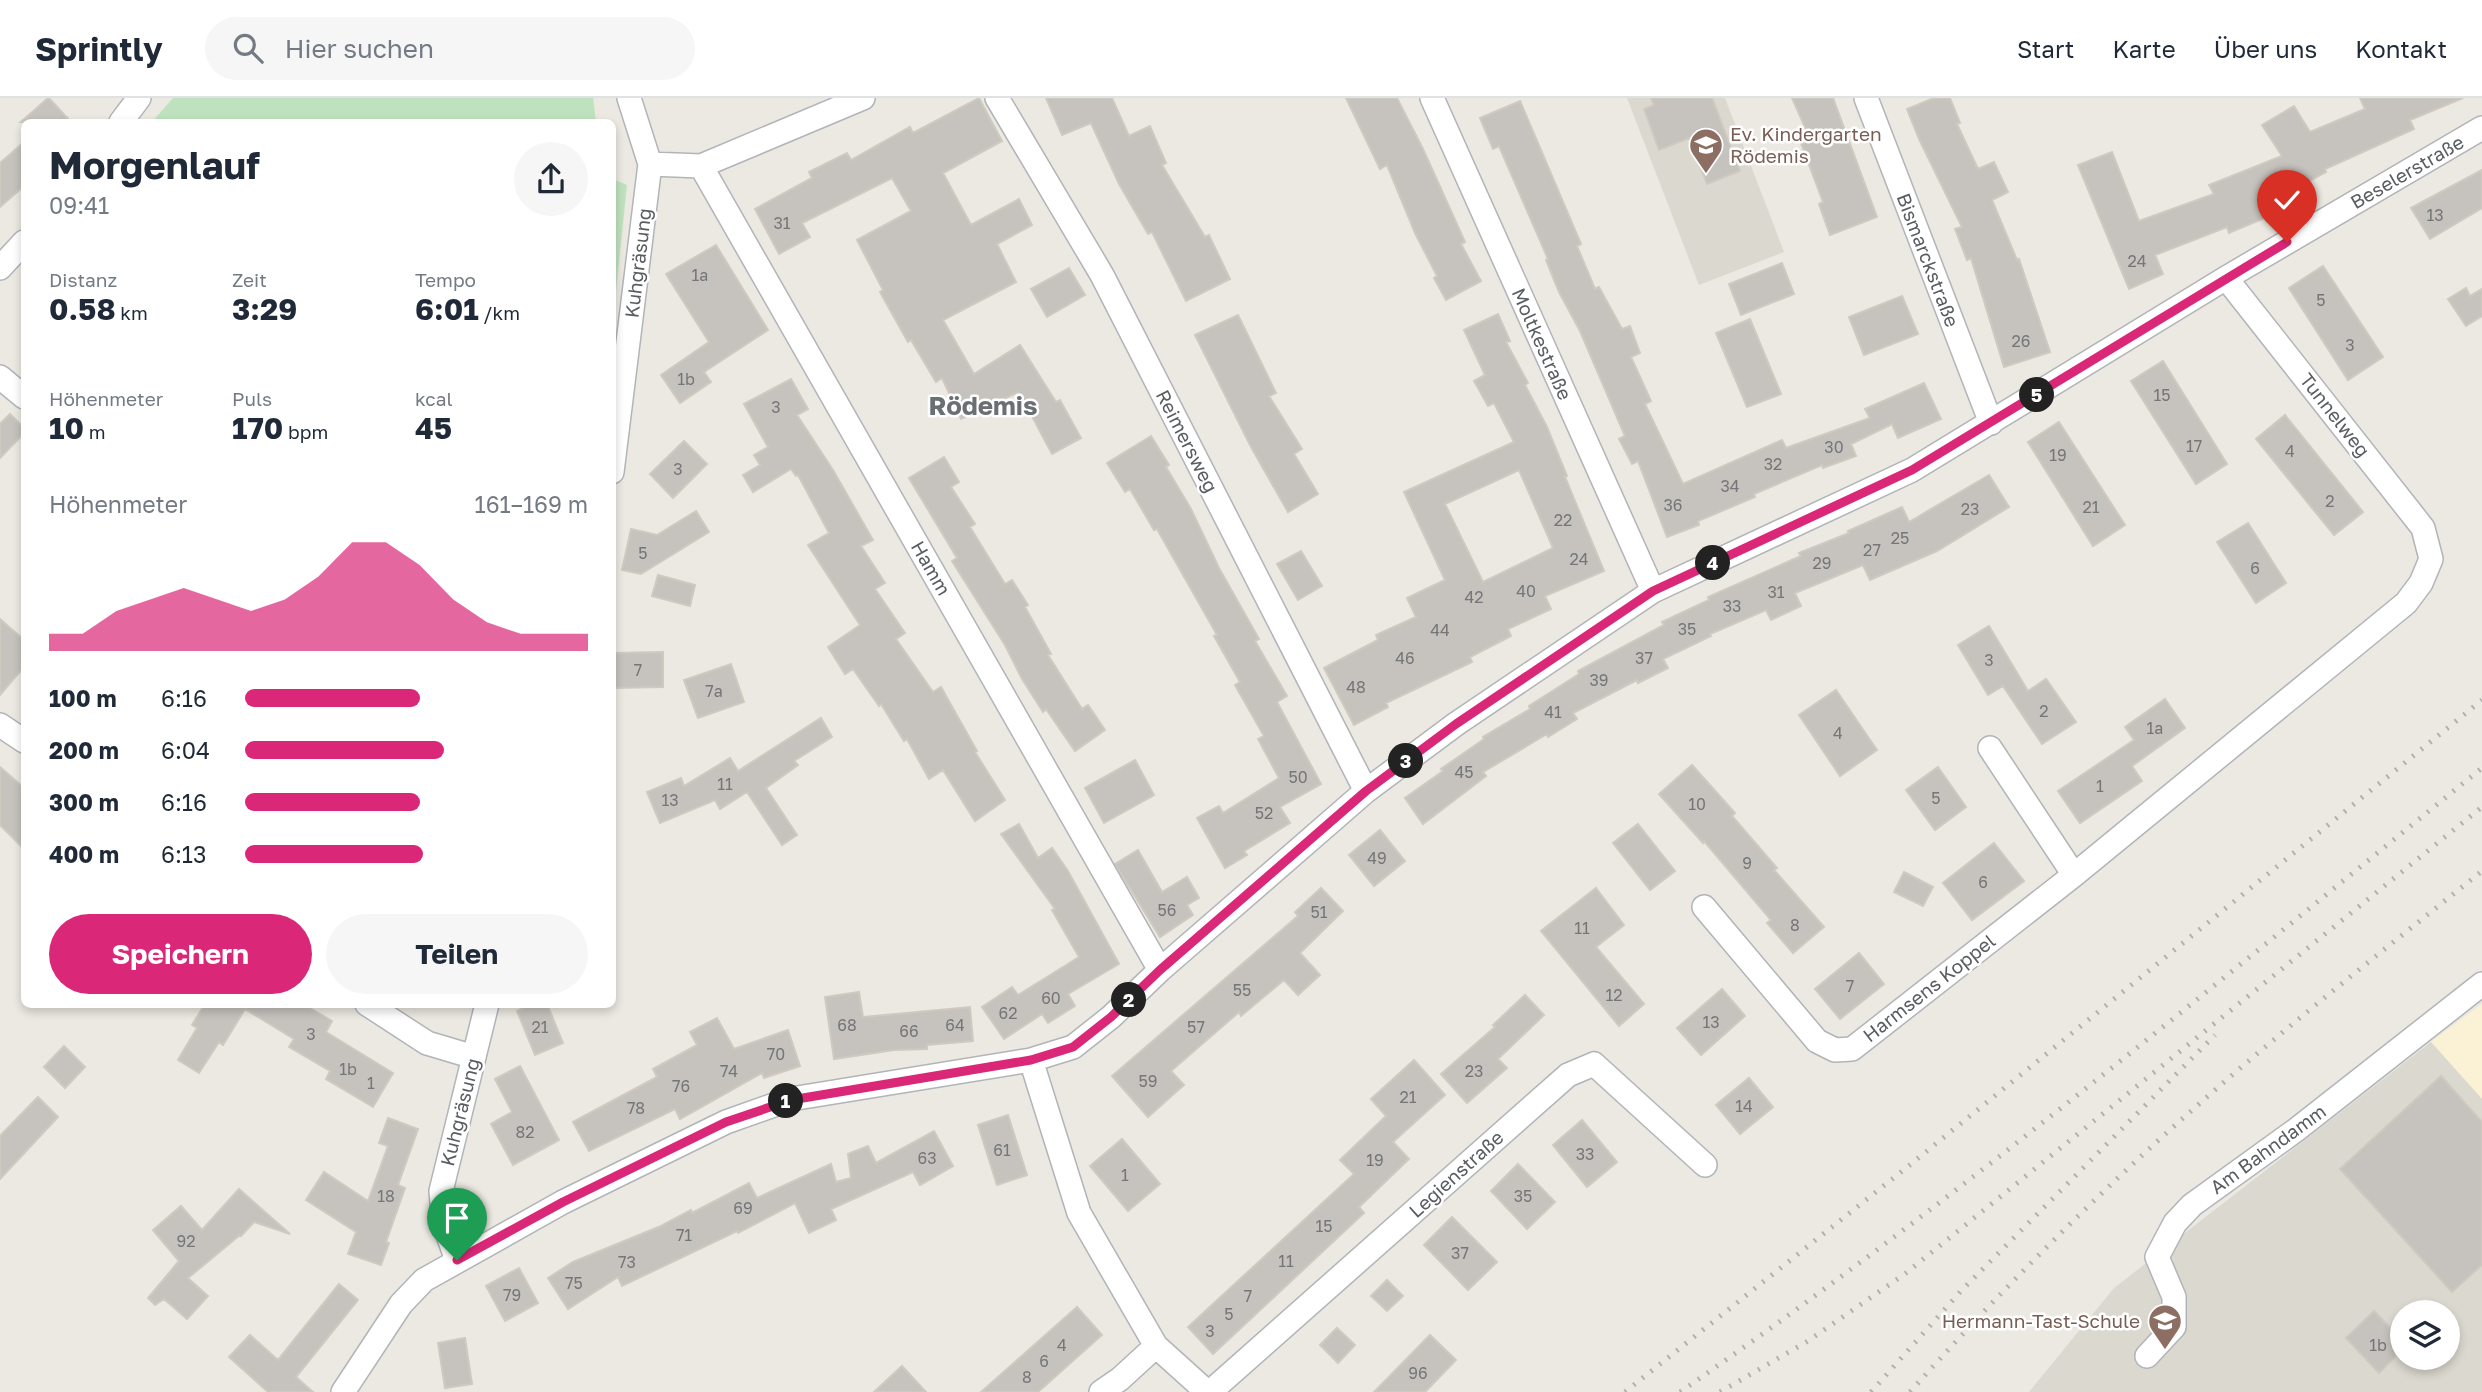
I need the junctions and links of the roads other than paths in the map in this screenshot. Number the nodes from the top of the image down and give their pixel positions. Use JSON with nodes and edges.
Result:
{"nodes":[{"id":1,"x":139,"y":98,"type":"edge"},
{"id":2,"x":629,"y":98,"type":"edge"},
{"id":3,"x":863,"y":98,"type":"edge"},
{"id":4,"x":997,"y":98,"type":"edge"},
{"id":5,"x":1432,"y":98,"type":"edge"},
{"id":6,"x":1866,"y":98,"type":"edge"},
{"id":7,"x":123,"y":119,"type":"edge"},
{"id":8,"x":2482,"y":128,"type":"edge"},
{"id":9,"x":650,"y":164,"type":"junction"},
{"id":10,"x":701,"y":166,"type":"junction"},
{"id":11,"x":21,"y":245,"type":"edge"},
{"id":12,"x":0,"y":268,"type":"edge"},
{"id":13,"x":2227,"y":278,"type":"junction"},
{"id":14,"x":0,"y":377,"type":"edge"},
{"id":15,"x":21,"y":394,"type":"edge"},
{"id":16,"x":1990,"y":423,"type":"junction"},
{"id":17,"x":616,"y":440,"type":"edge"},
{"id":18,"x":2431,"y":559,"type":"joint"},
{"id":19,"x":1653,"y":591,"type":"junction"},
{"id":20,"x":0,"y":725,"type":"edge"},
{"id":21,"x":21,"y":739,"type":"edge"},
{"id":22,"x":1990,"y":748,"type":"dead end"},
{"id":23,"x":1366,"y":791,"type":"junction"},
{"id":24,"x":2074,"y":875,"type":"junction"},
{"id":25,"x":1704,"y":906,"type":"dead end"},
{"id":26,"x":1160,"y":970,"type":"junction"},
{"id":27,"x":2482,"y":984,"type":"edge"},
{"id":28,"x":373,"y":1008,"type":"edge"},
{"id":29,"x":486,"y":1008,"type":"edge"},
{"id":30,"x":474,"y":1057,"type":"junction"},
{"id":31,"x":1031,"y":1060,"type":"junction"},
{"id":32,"x":1705,"y":1165,"type":"dead end"},
{"id":33,"x":457,"y":1260,"type":"junction"},
{"id":34,"x":1156,"y":1346,"type":"junction"},
{"id":35,"x":2147,"y":1356,"type":"dead end"},
{"id":36,"x":343,"y":1392,"type":"edge"},
{"id":37,"x":1101,"y":1392,"type":"edge"},
{"id":38,"x":1208,"y":1392,"type":"edge"}],
"edges":[{"from":1,"to":7,"type":"street"},
{"from":2,"to":9,"type":"street","name":"Kuhgräsung"},
{"from":3,"to":10,"type":"street"},
{"from":4,"to":23,"type":"street","name":"Reimersweg"},
{"from":5,"to":19,"type":"street","name":"Moltkestraße"},
{"from":6,"to":16,"type":"street","name":"Bismarckstraße"},
{"from":8,"to":13,"type":"street","name":"Beselerstraße"},
{"from":9,"to":10,"type":"street"},
{"from":9,"to":17,"type":"street","name":"Kuhgräsung"},
{"from":10,"to":26,"type":"street","name":"Hamm"},
{"from":11,"to":12,"type":"street"},
{"from":13,"to":16,"type":"street","name":"Beselerstraße"},
{"from":13,"to":18,"type":"street","name":"Tunnelweg"},
{"from":14,"to":15,"type":"street"},
{"from":16,"to":19,"type":"street","name":"Beselerstraße"},
{"from":18,"to":24,"type":"street","name":"Harmsens Koppel"},
{"from":19,"to":23,"type":"street","name":"Beselerstraße"},
{"from":20,"to":21,"type":"street"},
{"from":22,"to":24,"type":"street"},
{"from":23,"to":26,"type":"street","name":"Beselerstraße"},
{"from":24,"to":25,"type":"street","name":"Harmsens Koppel"},
{"from":26,"to":31,"type":"street","name":"Beselerstraße"},
{"from":27,"to":35,"type":"street","name":"Am Bahndamm"},
{"from":28,"to":30,"type":"street"},
{"from":29,"to":30,"type":"street","name":"Kuhgräsung"},
{"from":30,"to":33,"type":"street","name":"Kuhgräsung"},
{"from":31,"to":33,"type":"street","name":"Beselerstraße"},
{"from":31,"to":34,"type":"street","name":"Legienstraße"},
{"from":32,"to":38,"type":"street","name":"Legienstraße"},
{"from":33,"to":36,"type":"street","name":"Beselerstraße"},
{"from":34,"to":37,"type":"street"},
{"from":34,"to":38,"type":"street","name":"Legienstraße"}]}
